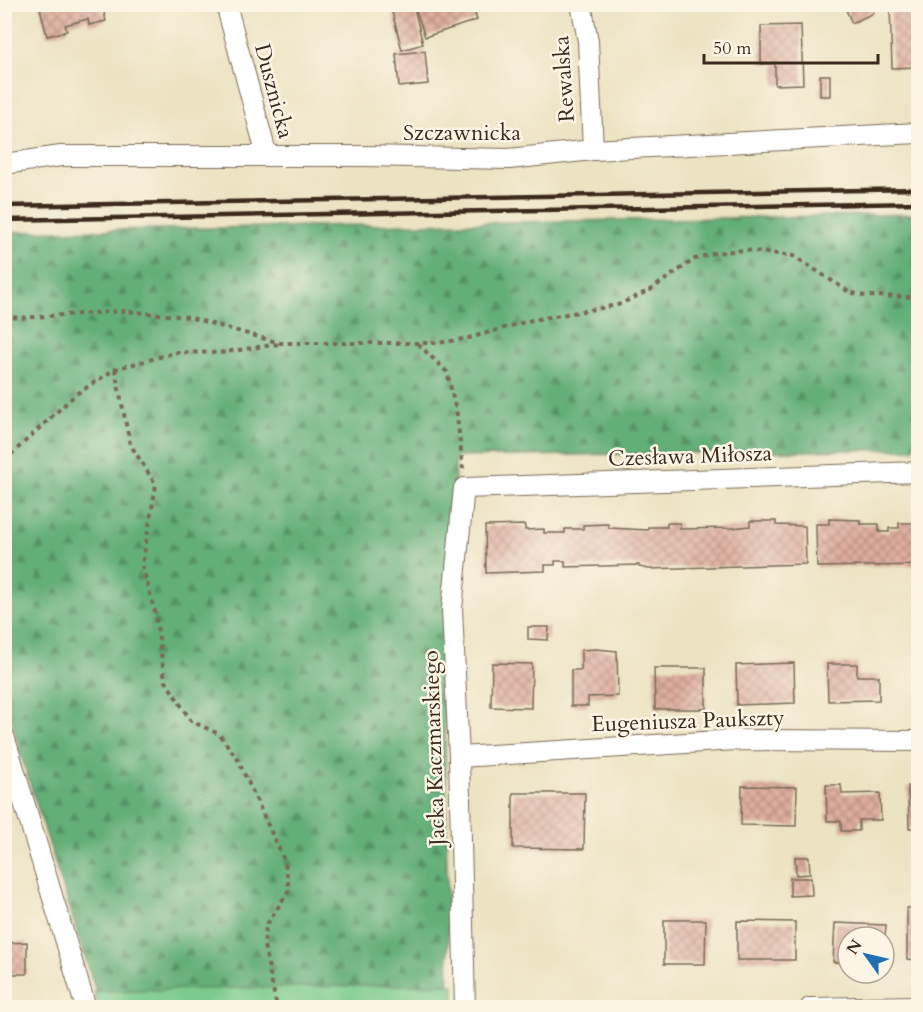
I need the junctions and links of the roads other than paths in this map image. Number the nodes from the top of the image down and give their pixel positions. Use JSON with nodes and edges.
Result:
{"nodes":[{"id":1,"x":226,"y":4,"type":"edge"},
{"id":2,"x":581,"y":4,"type":"edge"},
{"id":3,"x":918,"y":134,"type":"edge"},
{"id":4,"x":593,"y":150,"type":"junction"},
{"id":5,"x":267,"y":156,"type":"junction"},
{"id":6,"x":4,"y":164,"type":"edge"},
{"id":7,"x":918,"y":472,"type":"edge"},
{"id":8,"x":464,"y":488,"type":"joint"},
{"id":9,"x":4,"y":736,"type":"edge"},
{"id":10,"x":918,"y":741,"type":"edge"},
{"id":11,"x":459,"y":757,"type":"junction"},
{"id":12,"x":8,"y":760,"type":"edge"},
{"id":13,"x":918,"y":1006,"type":"edge"},
{"id":14,"x":86,"y":1008,"type":"edge"},
{"id":15,"x":465,"y":1008,"type":"edge"},
{"id":16,"x":810,"y":1008,"type":"edge"}],
"edges":[{"from":1,"to":5,"type":"street","name":"Dusznicka"},
{"from":2,"to":4,"type":"street","name":"Rewalska"},
{"from":3,"to":4,"type":"street","name":"Szczawnicka"},
{"from":4,"to":5,"type":"street","name":"Szczawnicka"},
{"from":5,"to":6,"type":"street","name":"Szczawnicka"},
{"from":7,"to":8,"type":"street","name":"Czesława Miłosza"},
{"from":8,"to":11,"type":"street","name":"Jacka Kaczmarskiego"},
{"from":9,"to":12,"type":"street"},
{"from":10,"to":11,"type":"street","name":"Eugeniusza Paukszty"},
{"from":11,"to":15,"type":"street","name":"Jacka Kaczmarskiego"},
{"from":12,"to":14,"type":"street"},
{"from":13,"to":16,"type":"street"}]}
